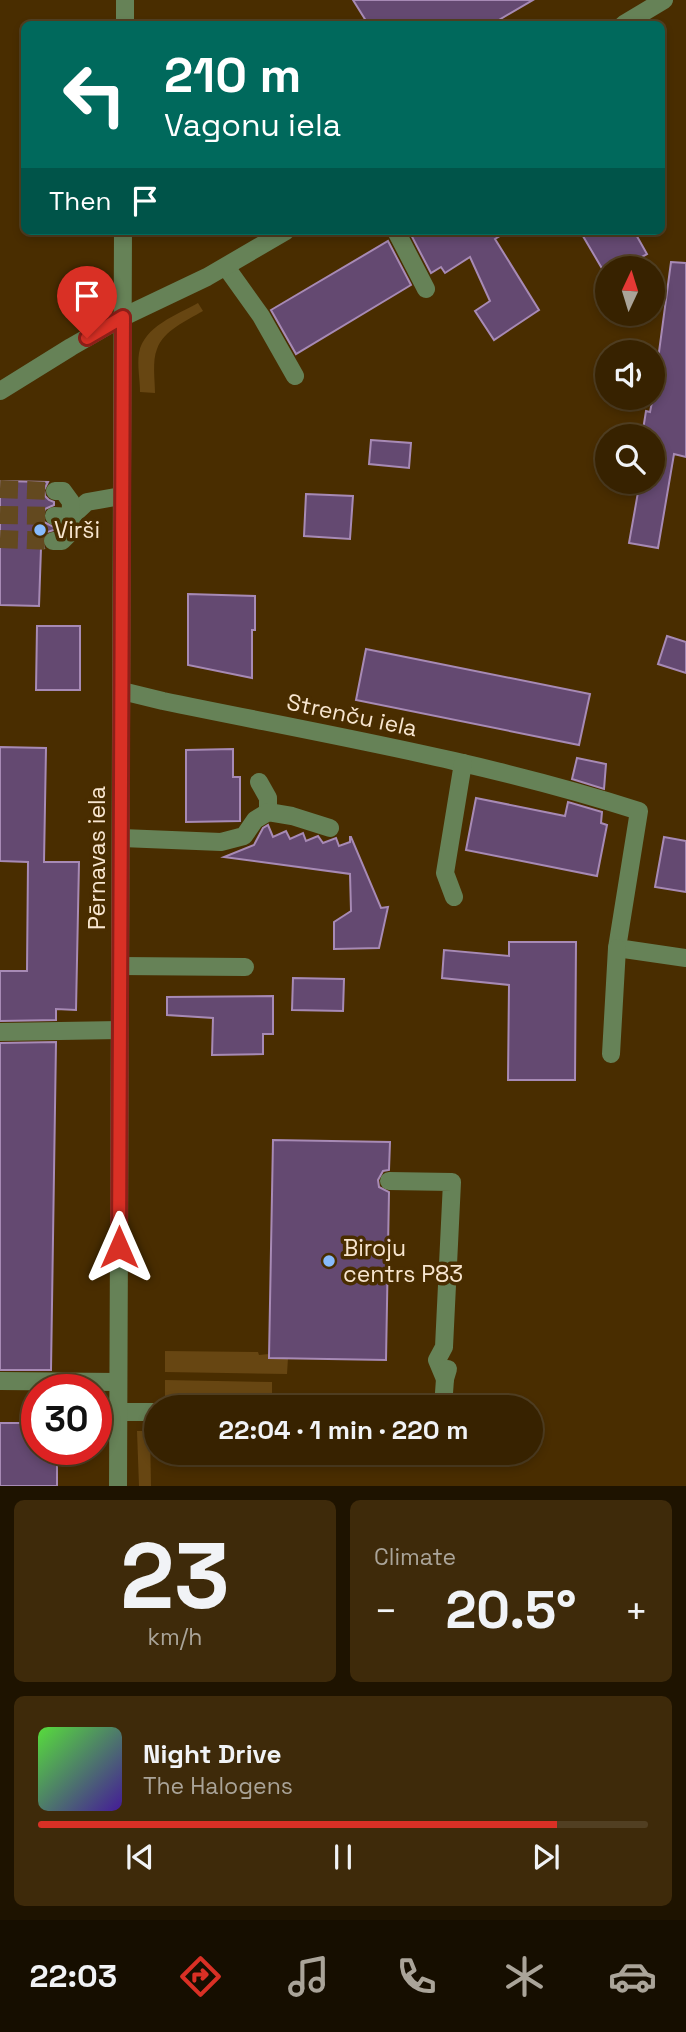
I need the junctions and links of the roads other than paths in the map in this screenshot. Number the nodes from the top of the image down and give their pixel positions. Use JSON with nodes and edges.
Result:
{"nodes":[{"id":1,"x":125,"y":0,"type":"edge"},
{"id":2,"x":664,"y":0,"type":"edge"},
{"id":3,"x":125,"y":21,"type":"edge"},
{"id":4,"x":629,"y":21,"type":"edge"},
{"id":5,"x":123,"y":235,"type":"edge"},
{"id":6,"x":279,"y":235,"type":"edge"},
{"id":7,"x":398,"y":235,"type":"edge"},
{"id":8,"x":226,"y":267,"type":"junction"},
{"id":9,"x":426,"y":289,"type":"dead end"},
{"id":10,"x":123,"y":317,"type":"junction"},
{"id":11,"x":295,"y":376,"type":"dead end"},
{"id":12,"x":0,"y":391,"type":"edge"},
{"id":13,"x":55,"y":491,"type":"dead end"},
{"id":14,"x":121,"y":496,"type":"junction"},
{"id":15,"x":62,"y":517,"type":"junction"},
{"id":16,"x":53,"y":541,"type":"dead end"},
{"id":17,"x":122,"y":691,"type":"junction"},
{"id":18,"x":463,"y":763,"type":"junction"},
{"id":19,"x":259,"y":782,"type":"dead end"},
{"id":20,"x":268,"y":811,"type":"junction"},
{"id":21,"x":330,"y":828,"type":"dead end"},
{"id":22,"x":122,"y":838,"type":"junction"},
{"id":23,"x":454,"y":897,"type":"dead end"},
{"id":24,"x":617,"y":948,"type":"junction"},
{"id":25,"x":686,"y":958,"type":"edge"},
{"id":26,"x":121,"y":966,"type":"junction"},
{"id":27,"x":245,"y":967,"type":"dead end"},
{"id":28,"x":120,"y":1030,"type":"junction"},
{"id":29,"x":0,"y":1032,"type":"edge"},
{"id":30,"x":611,"y":1054,"type":"dead end"},
{"id":31,"x":389,"y":1181,"type":"dead end"},
{"id":32,"x":0,"y":1381,"type":"edge"},
{"id":33,"x":118,"y":1382,"type":"junction"},
{"id":34,"x":444,"y":1395,"type":"edge"},
{"id":35,"x":118,"y":1412,"type":"junction"},
{"id":36,"x":144,"y":1412,"type":"edge"},
{"id":37,"x":118,"y":1486,"type":"edge"}],
"edges":[{"from":1,"to":3,"type":"street"},
{"from":2,"to":4,"type":"street"},
{"from":5,"to":10,"type":"street","name":"Pērnavas iela"},
{"from":6,"to":8,"type":"street"},
{"from":7,"to":9,"type":"street"},
{"from":8,"to":10,"type":"street"},
{"from":8,"to":11,"type":"street"},
{"from":10,"to":12,"type":"street"},
{"from":10,"to":14,"type":"street","name":"Pērnavas iela"},
{"from":13,"to":15,"type":"street"},
{"from":14,"to":15,"type":"street"},
{"from":14,"to":17,"type":"street","name":"Pērnavas iela"},
{"from":15,"to":16,"type":"street"},
{"from":17,"to":18,"type":"street","name":"Strenču iela"},
{"from":17,"to":22,"type":"street","name":"Pērnavas iela"},
{"from":18,"to":23,"type":"street"},
{"from":18,"to":24,"type":"street","name":"Strenču iela"},
{"from":19,"to":20,"type":"street"},
{"from":20,"to":21,"type":"street"},
{"from":20,"to":22,"type":"street"},
{"from":22,"to":26,"type":"street","name":"Pērnavas iela"},
{"from":24,"to":25,"type":"street"},
{"from":24,"to":30,"type":"street"},
{"from":26,"to":27,"type":"street"},
{"from":26,"to":28,"type":"street","name":"Pērnavas iela"},
{"from":28,"to":29,"type":"street"},
{"from":28,"to":33,"type":"street","name":"Pērnavas iela"},
{"from":31,"to":34,"type":"street"},
{"from":32,"to":33,"type":"street"},
{"from":33,"to":35,"type":"street","name":"Pērnavas iela"},
{"from":35,"to":36,"type":"street"},
{"from":35,"to":37,"type":"street","name":"Pērnavas iela"}]}
